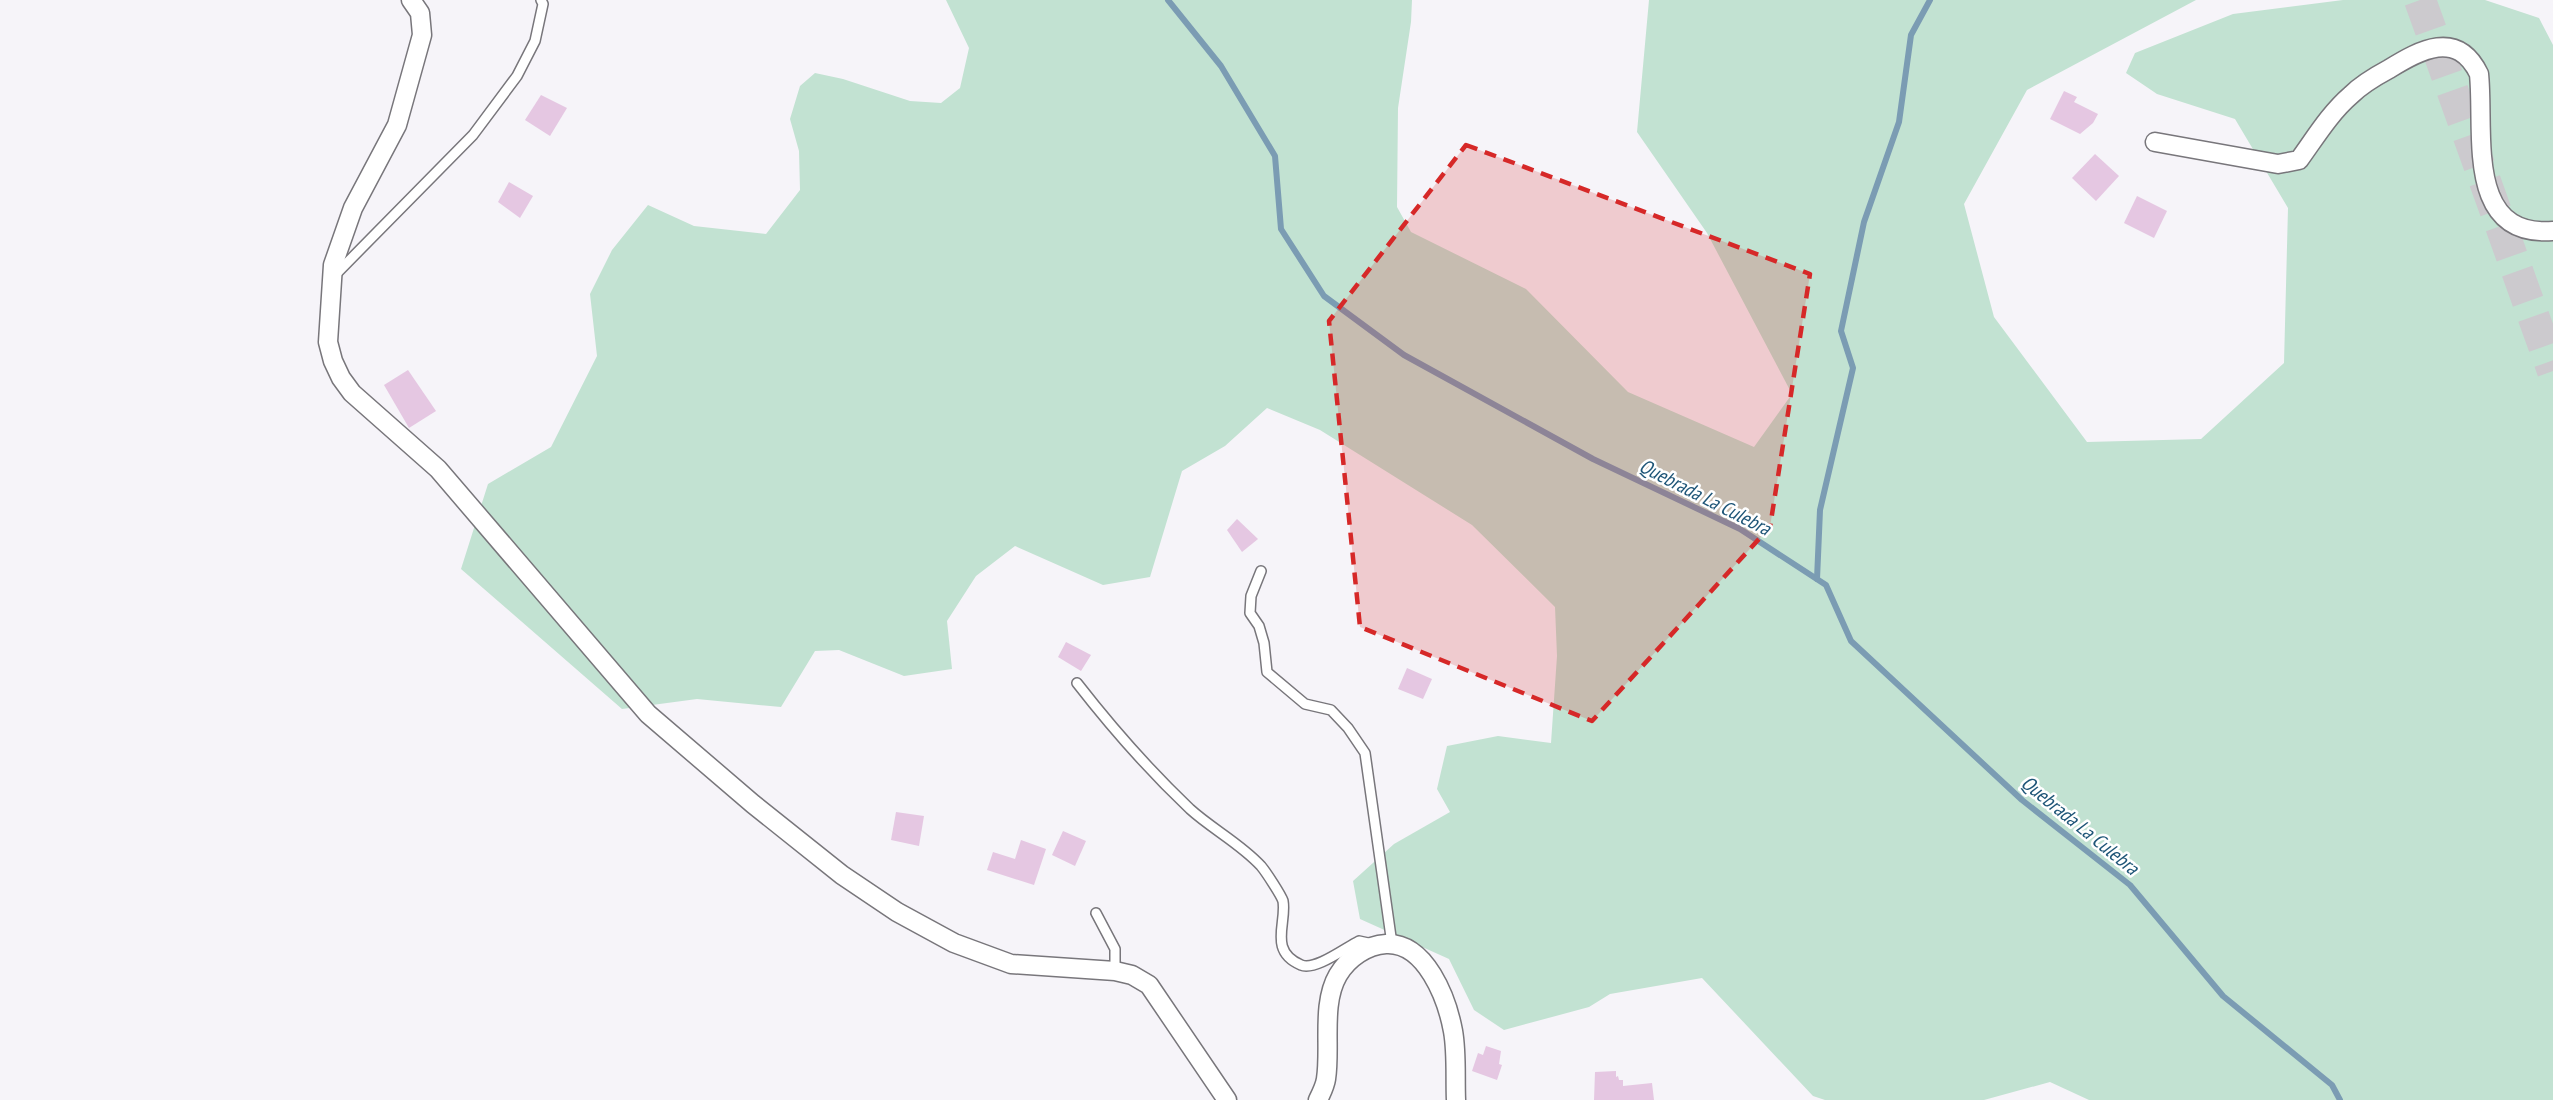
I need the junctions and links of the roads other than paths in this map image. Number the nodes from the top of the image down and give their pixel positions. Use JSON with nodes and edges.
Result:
{"nodes":[{"id":1,"x":411,"y":0,"type":"edge"},
{"id":2,"x":541,"y":0,"type":"edge"},
{"id":3,"x":2155,"y":142,"type":"dead end"},
{"id":4,"x":2553,"y":231,"type":"edge"},
{"id":5,"x":332,"y":278,"type":"junction"},
{"id":6,"x":1261,"y":572,"type":"dead end"},
{"id":7,"x":1077,"y":683,"type":"dead end"},
{"id":8,"x":1096,"y":913,"type":"dead end"},
{"id":9,"x":1392,"y":944,"type":"junction"},
{"id":10,"x":1373,"y":945,"type":"junction"},
{"id":11,"x":1115,"y":971,"type":"junction"},
{"id":12,"x":1227,"y":1100,"type":"edge"},
{"id":13,"x":1318,"y":1100,"type":"edge"},
{"id":14,"x":1456,"y":1100,"type":"edge"}],
"edges":[{"from":1,"to":5,"type":"street"},
{"from":2,"to":5,"type":"lane"},
{"from":3,"to":4,"type":"street"},
{"from":5,"to":11,"type":"street"},
{"from":6,"to":9,"type":"lane"},
{"from":7,"to":10,"type":"lane"},
{"from":8,"to":11,"type":"lane"},
{"from":9,"to":10,"type":"street"},
{"from":9,"to":14,"type":"street"},
{"from":10,"to":13,"type":"street"},
{"from":11,"to":12,"type":"street"}]}
